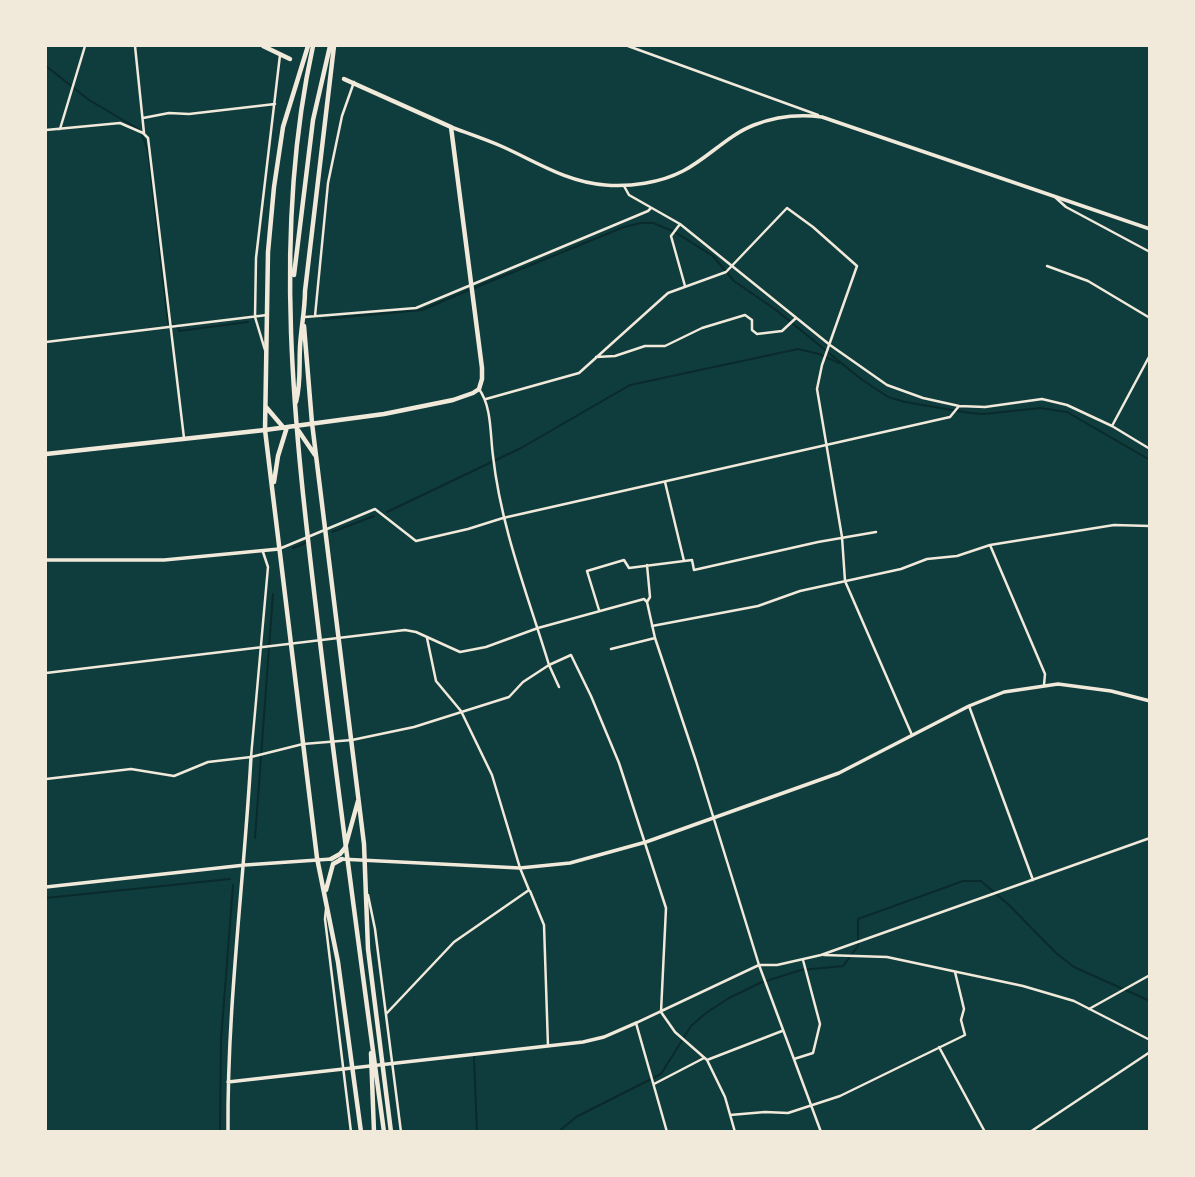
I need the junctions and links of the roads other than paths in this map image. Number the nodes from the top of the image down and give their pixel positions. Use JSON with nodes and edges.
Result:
{"nodes":[{"id":1,"x":85,"y":46,"type":"edge"},
{"id":2,"x":135,"y":46,"type":"edge"},
{"id":3,"x":263,"y":46,"type":"edge"},
{"id":4,"x":310,"y":46,"type":"edge"},
{"id":5,"x":332,"y":46,"type":"edge"},
{"id":6,"x":628,"y":46,"type":"edge"},
{"id":7,"x":280,"y":55,"type":"junction"},
{"id":8,"x":289,"y":59,"type":"dead end"},
{"id":9,"x":344,"y":79,"type":"dead end"},
{"id":10,"x":354,"y":82,"type":"junction"},
{"id":11,"x":275,"y":104,"type":"junction"},
{"id":12,"x":822,"y":117,"type":"junction"},
{"id":13,"x":144,"y":118,"type":"junction"},
{"id":14,"x":451,"y":127,"type":"junction"},
{"id":15,"x":60,"y":129,"type":"junction"},
{"id":16,"x":46,"y":131,"type":"edge"},
{"id":17,"x":144,"y":133,"type":"junction"},
{"id":18,"x":624,"y":186,"type":"junction"},
{"id":19,"x":1051,"y":194,"type":"junction"},
{"id":20,"x":651,"y":208,"type":"junction"},
{"id":21,"x":680,"y":224,"type":"junction"},
{"id":22,"x":1150,"y":229,"type":"edge"},
{"id":23,"x":1150,"y":252,"type":"edge"},
{"id":24,"x":1047,"y":266,"type":"dead end"},
{"id":25,"x":732,"y":267,"type":"junction"},
{"id":26,"x":471,"y":286,"type":"junction"},
{"id":27,"x":685,"y":286,"type":"junction"},
{"id":28,"x":290,"y":307,"type":"junction"},
{"id":29,"x":267,"y":315,"type":"junction"},
{"id":30,"x":255,"y":317,"type":"junction"},
{"id":31,"x":305,"y":317,"type":"junction"},
{"id":32,"x":315,"y":317,"type":"junction"},
{"id":33,"x":796,"y":318,"type":"junction"},
{"id":34,"x":1150,"y":318,"type":"edge"},
{"id":35,"x":172,"y":326,"type":"junction"},
{"id":36,"x":304,"y":326,"type":"junction"},
{"id":37,"x":46,"y":342,"type":"edge"},
{"id":38,"x":830,"y":345,"type":"junction"},
{"id":39,"x":266,"y":355,"type":"junction"},
{"id":40,"x":1150,"y":355,"type":"edge"},
{"id":41,"x":596,"y":357,"type":"junction"},
{"id":42,"x":479,"y":388,"type":"junction"},
{"id":43,"x":486,"y":399,"type":"junction"},
{"id":44,"x":265,"y":406,"type":"junction"},
{"id":45,"x":959,"y":406,"type":"junction"},
{"id":46,"x":312,"y":423,"type":"junction"},
{"id":47,"x":289,"y":426,"type":"junction"},
{"id":48,"x":1112,"y":426,"type":"junction"},
{"id":49,"x":265,"y":430,"type":"junction"},
{"id":50,"x":184,"y":438,"type":"junction"},
{"id":51,"x":826,"y":446,"type":"junction"},
{"id":52,"x":1150,"y":449,"type":"edge"},
{"id":53,"x":46,"y":454,"type":"edge"},
{"id":54,"x":317,"y":458,"type":"junction"},
{"id":55,"x":665,"y":482,"type":"junction"},
{"id":56,"x":273,"y":490,"type":"junction"},
{"id":57,"x":503,"y":518,"type":"junction"},
{"id":58,"x":1150,"y":526,"type":"edge"},
{"id":59,"x":325,"y":530,"type":"junction"},
{"id":60,"x":876,"y":532,"type":"dead end"},
{"id":61,"x":842,"y":537,"type":"junction"},
{"id":62,"x":990,"y":545,"type":"junction"},
{"id":63,"x":279,"y":549,"type":"junction"},
{"id":64,"x":262,"y":551,"type":"junction"},
{"id":65,"x":46,"y":560,"type":"edge"},
{"id":66,"x":684,"y":561,"type":"junction"},
{"id":67,"x":647,"y":565,"type":"junction"},
{"id":68,"x":845,"y":580,"type":"junction"},
{"id":69,"x":647,"y":602,"type":"junction"},
{"id":70,"x":598,"y":610,"type":"junction"},
{"id":71,"x":652,"y":626,"type":"junction"},
{"id":72,"x":538,"y":628,"type":"junction"},
{"id":73,"x":426,"y":636,"type":"junction"},
{"id":74,"x":337,"y":638,"type":"junction"},
{"id":75,"x":655,"y":638,"type":"junction"},
{"id":76,"x":290,"y":644,"type":"junction"},
{"id":77,"x":260,"y":648,"type":"junction"},
{"id":78,"x":611,"y":649,"type":"dead end"},
{"id":79,"x":549,"y":665,"type":"junction"},
{"id":80,"x":46,"y":673,"type":"edge"},
{"id":81,"x":1044,"y":685,"type":"junction"},
{"id":82,"x":559,"y":687,"type":"dead end"},
{"id":83,"x":1150,"y":701,"type":"edge"},
{"id":84,"x":969,"y":706,"type":"junction"},
{"id":85,"x":461,"y":710,"type":"junction"},
{"id":86,"x":912,"y":735,"type":"junction"},
{"id":87,"x":352,"y":740,"type":"junction"},
{"id":88,"x":303,"y":744,"type":"junction"},
{"id":89,"x":251,"y":757,"type":"junction"},
{"id":90,"x":46,"y":779,"type":"edge"},
{"id":91,"x":359,"y":796,"type":"junction"},
{"id":92,"x":714,"y":818,"type":"junction"},
{"id":93,"x":1150,"y":838,"type":"edge"},
{"id":94,"x":646,"y":842,"type":"junction"},
{"id":95,"x":317,"y":858,"type":"junction"},
{"id":96,"x":331,"y":859,"type":"junction"},
{"id":97,"x":342,"y":859,"type":"junction"},
{"id":98,"x":364,"y":860,"type":"junction"},
{"id":99,"x":245,"y":865,"type":"junction"},
{"id":100,"x":520,"y":868,"type":"junction"},
{"id":101,"x":1033,"y":880,"type":"junction"},
{"id":102,"x":46,"y":887,"type":"edge"},
{"id":103,"x":529,"y":890,"type":"junction"},
{"id":104,"x":367,"y":892,"type":"junction"},
{"id":105,"x":324,"y":895,"type":"junction"},
{"id":106,"x":326,"y":903,"type":"junction"},
{"id":107,"x":821,"y":955,"type":"junction"},
{"id":108,"x":803,"y":959,"type":"junction"},
{"id":109,"x":759,"y":965,"type":"junction"},
{"id":110,"x":955,"y":972,"type":"junction"},
{"id":111,"x":1150,"y":975,"type":"edge"},
{"id":112,"x":1089,"y":1009,"type":"junction"},
{"id":113,"x":661,"y":1012,"type":"junction"},
{"id":114,"x":386,"y":1014,"type":"junction"},
{"id":115,"x":636,"y":1023,"type":"junction"},
{"id":116,"x":783,"y":1030,"type":"junction"},
{"id":117,"x":370,"y":1031,"type":"junction"},
{"id":118,"x":1150,"y":1040,"type":"edge"},
{"id":119,"x":548,"y":1046,"type":"junction"},
{"id":120,"x":939,"y":1047,"type":"junction"},
{"id":121,"x":1150,"y":1052,"type":"edge"},
{"id":122,"x":706,"y":1059,"type":"junction"},
{"id":123,"x":794,"y":1059,"type":"junction"},
{"id":124,"x":392,"y":1063,"type":"junction"},
{"id":125,"x":344,"y":1069,"type":"junction"},
{"id":126,"x":228,"y":1082,"type":"junction"},
{"id":127,"x":654,"y":1084,"type":"junction"},
{"id":128,"x":811,"y":1106,"type":"junction"},
{"id":129,"x":730,"y":1115,"type":"junction"},
{"id":130,"x":228,"y":1132,"type":"edge"},
{"id":131,"x":351,"y":1132,"type":"edge"},
{"id":132,"x":361,"y":1132,"type":"edge"},
{"id":133,"x":374,"y":1132,"type":"edge"},
{"id":134,"x":384,"y":1132,"type":"edge"},
{"id":135,"x":391,"y":1132,"type":"edge"},
{"id":136,"x":401,"y":1132,"type":"edge"},
{"id":137,"x":667,"y":1132,"type":"edge"},
{"id":138,"x":735,"y":1132,"type":"edge"},
{"id":139,"x":821,"y":1132,"type":"edge"},
{"id":140,"x":985,"y":1132,"type":"edge"},
{"id":141,"x":1030,"y":1132,"type":"edge"}],
"edges":[{"from":1,"to":15,"type":"street"},
{"from":2,"to":13,"type":"street"},
{"from":3,"to":7,"type":"main road"},
{"from":4,"to":28,"type":"main road"},
{"from":4,"to":29,"type":"main road"},
{"from":5,"to":28,"type":"main road"},
{"from":5,"to":31,"type":"main road"},
{"from":6,"to":12,"type":"street"},
{"from":7,"to":8,"type":"main road"},
{"from":7,"to":11,"type":"street"},
{"from":9,"to":10,"type":"main road"},
{"from":10,"to":14,"type":"main road"},
{"from":10,"to":32,"type":"street"},
{"from":11,"to":13,"type":"street"},
{"from":11,"to":30,"type":"street"},
{"from":12,"to":18,"type":"street"},
{"from":12,"to":19,"type":"street"},
{"from":13,"to":17,"type":"street"},
{"from":14,"to":18,"type":"street"},
{"from":14,"to":26,"type":"main road"},
{"from":15,"to":16,"type":"street"},
{"from":15,"to":17,"type":"street"},
{"from":17,"to":35,"type":"street"},
{"from":18,"to":20,"type":"street"},
{"from":19,"to":22,"type":"street"},
{"from":19,"to":23,"type":"street"},
{"from":20,"to":21,"type":"street"},
{"from":20,"to":26,"type":"street"},
{"from":21,"to":25,"type":"street"},
{"from":21,"to":27,"type":"street"},
{"from":24,"to":34,"type":"street"},
{"from":25,"to":27,"type":"street"},
{"from":25,"to":33,"type":"street"},
{"from":25,"to":38,"type":"street"},
{"from":26,"to":32,"type":"street"},
{"from":26,"to":42,"type":"main road"},
{"from":27,"to":41,"type":"street"},
{"from":28,"to":117,"type":"main road"},
{"from":29,"to":30,"type":"street"},
{"from":29,"to":39,"type":"main road"},
{"from":30,"to":35,"type":"street"},
{"from":30,"to":39,"type":"street"},
{"from":31,"to":32,"type":"street"},
{"from":31,"to":36,"type":"main road"},
{"from":33,"to":38,"type":"street"},
{"from":33,"to":41,"type":"street"},
{"from":35,"to":37,"type":"street"},
{"from":35,"to":50,"type":"street"},
{"from":36,"to":46,"type":"main road"},
{"from":36,"to":47,"type":"main road"},
{"from":38,"to":45,"type":"street"},
{"from":38,"to":51,"type":"street"},
{"from":39,"to":44,"type":"main road"},
{"from":40,"to":48,"type":"street"},
{"from":41,"to":43,"type":"street"},
{"from":42,"to":43,"type":"street"},
{"from":42,"to":46,"type":"main road"},
{"from":43,"to":57,"type":"street"},
{"from":44,"to":47,"type":"main road"},
{"from":44,"to":49,"type":"main road"},
{"from":45,"to":48,"type":"street"},
{"from":45,"to":51,"type":"street"},
{"from":46,"to":47,"type":"main road"},
{"from":46,"to":54,"type":"main road"},
{"from":47,"to":49,"type":"main road"},
{"from":47,"to":54,"type":"main road"},
{"from":47,"to":56,"type":"main road"},
{"from":48,"to":52,"type":"street"},
{"from":49,"to":50,"type":"main road"},
{"from":49,"to":56,"type":"main road"},
{"from":50,"to":53,"type":"main road"},
{"from":51,"to":55,"type":"street"},
{"from":51,"to":61,"type":"street"},
{"from":54,"to":59,"type":"main road"},
{"from":55,"to":57,"type":"street"},
{"from":55,"to":66,"type":"street"},
{"from":56,"to":63,"type":"main road"},
{"from":57,"to":59,"type":"street"},
{"from":57,"to":72,"type":"street"},
{"from":58,"to":62,"type":"street"},
{"from":59,"to":63,"type":"street"},
{"from":59,"to":74,"type":"main road"},
{"from":60,"to":61,"type":"street"},
{"from":61,"to":66,"type":"street"},
{"from":61,"to":68,"type":"street"},
{"from":62,"to":68,"type":"street"},
{"from":62,"to":81,"type":"street"},
{"from":63,"to":64,"type":"street"},
{"from":63,"to":76,"type":"main road"},
{"from":64,"to":65,"type":"street"},
{"from":64,"to":77,"type":"street"},
{"from":66,"to":67,"type":"street"},
{"from":67,"to":69,"type":"street"},
{"from":67,"to":70,"type":"street"},
{"from":68,"to":71,"type":"street"},
{"from":68,"to":86,"type":"street"},
{"from":69,"to":70,"type":"street"},
{"from":69,"to":71,"type":"street"},
{"from":70,"to":72,"type":"street"},
{"from":71,"to":75,"type":"street"},
{"from":72,"to":73,"type":"street"},
{"from":72,"to":79,"type":"street"},
{"from":73,"to":74,"type":"street"},
{"from":73,"to":85,"type":"street"},
{"from":74,"to":76,"type":"street"},
{"from":74,"to":87,"type":"main road"},
{"from":75,"to":78,"type":"street"},
{"from":75,"to":92,"type":"street"},
{"from":76,"to":77,"type":"street"},
{"from":76,"to":88,"type":"main road"},
{"from":77,"to":80,"type":"street"},
{"from":77,"to":89,"type":"street"},
{"from":79,"to":82,"type":"street"},
{"from":79,"to":85,"type":"street"},
{"from":79,"to":94,"type":"street"},
{"from":81,"to":83,"type":"street"},
{"from":81,"to":84,"type":"street"},
{"from":84,"to":86,"type":"street"},
{"from":84,"to":101,"type":"street"},
{"from":85,"to":87,"type":"street"},
{"from":85,"to":100,"type":"street"},
{"from":86,"to":92,"type":"street"},
{"from":87,"to":88,"type":"street"},
{"from":87,"to":91,"type":"main road"},
{"from":88,"to":89,"type":"street"},
{"from":88,"to":95,"type":"main road"},
{"from":89,"to":90,"type":"street"},
{"from":89,"to":99,"type":"street"},
{"from":91,"to":96,"type":"main road"},
{"from":91,"to":98,"type":"main road"},
{"from":92,"to":94,"type":"street"},
{"from":92,"to":109,"type":"street"},
{"from":93,"to":101,"type":"street"},
{"from":94,"to":100,"type":"street"},
{"from":94,"to":113,"type":"street"},
{"from":95,"to":96,"type":"street"},
{"from":95,"to":99,"type":"street"},
{"from":95,"to":105,"type":"main road"},
{"from":96,"to":97,"type":"street"},
{"from":97,"to":98,"type":"street"},
{"from":97,"to":105,"type":"main road"},
{"from":98,"to":100,"type":"street"},
{"from":98,"to":104,"type":"main road"},
{"from":99,"to":102,"type":"street"},
{"from":99,"to":126,"type":"street"},
{"from":100,"to":103,"type":"street"},
{"from":101,"to":107,"type":"street"},
{"from":103,"to":114,"type":"street"},
{"from":103,"to":119,"type":"street"},
{"from":104,"to":114,"type":"street"},
{"from":104,"to":135,"type":"main road"},
{"from":105,"to":106,"type":"main road"},
{"from":106,"to":125,"type":"street"},
{"from":106,"to":132,"type":"main road"},
{"from":107,"to":108,"type":"street"},
{"from":107,"to":110,"type":"street"},
{"from":108,"to":109,"type":"street"},
{"from":108,"to":123,"type":"street"},
{"from":109,"to":113,"type":"street"},
{"from":109,"to":116,"type":"street"},
{"from":110,"to":112,"type":"street"},
{"from":110,"to":120,"type":"street"},
{"from":111,"to":112,"type":"street"},
{"from":112,"to":118,"type":"street"},
{"from":113,"to":115,"type":"street"},
{"from":113,"to":122,"type":"street"},
{"from":114,"to":124,"type":"street"},
{"from":115,"to":119,"type":"street"},
{"from":115,"to":127,"type":"street"},
{"from":116,"to":122,"type":"street"},
{"from":116,"to":123,"type":"street"},
{"from":117,"to":133,"type":"main road"},
{"from":117,"to":134,"type":"main road"},
{"from":119,"to":124,"type":"street"},
{"from":120,"to":128,"type":"street"},
{"from":120,"to":140,"type":"street"},
{"from":121,"to":141,"type":"street"},
{"from":122,"to":127,"type":"street"},
{"from":122,"to":129,"type":"street"},
{"from":123,"to":128,"type":"street"},
{"from":124,"to":125,"type":"street"},
{"from":124,"to":136,"type":"street"},
{"from":125,"to":126,"type":"street"},
{"from":125,"to":131,"type":"street"},
{"from":126,"to":130,"type":"street"},
{"from":127,"to":137,"type":"street"},
{"from":128,"to":129,"type":"street"},
{"from":128,"to":139,"type":"street"},
{"from":129,"to":138,"type":"street"}]}
